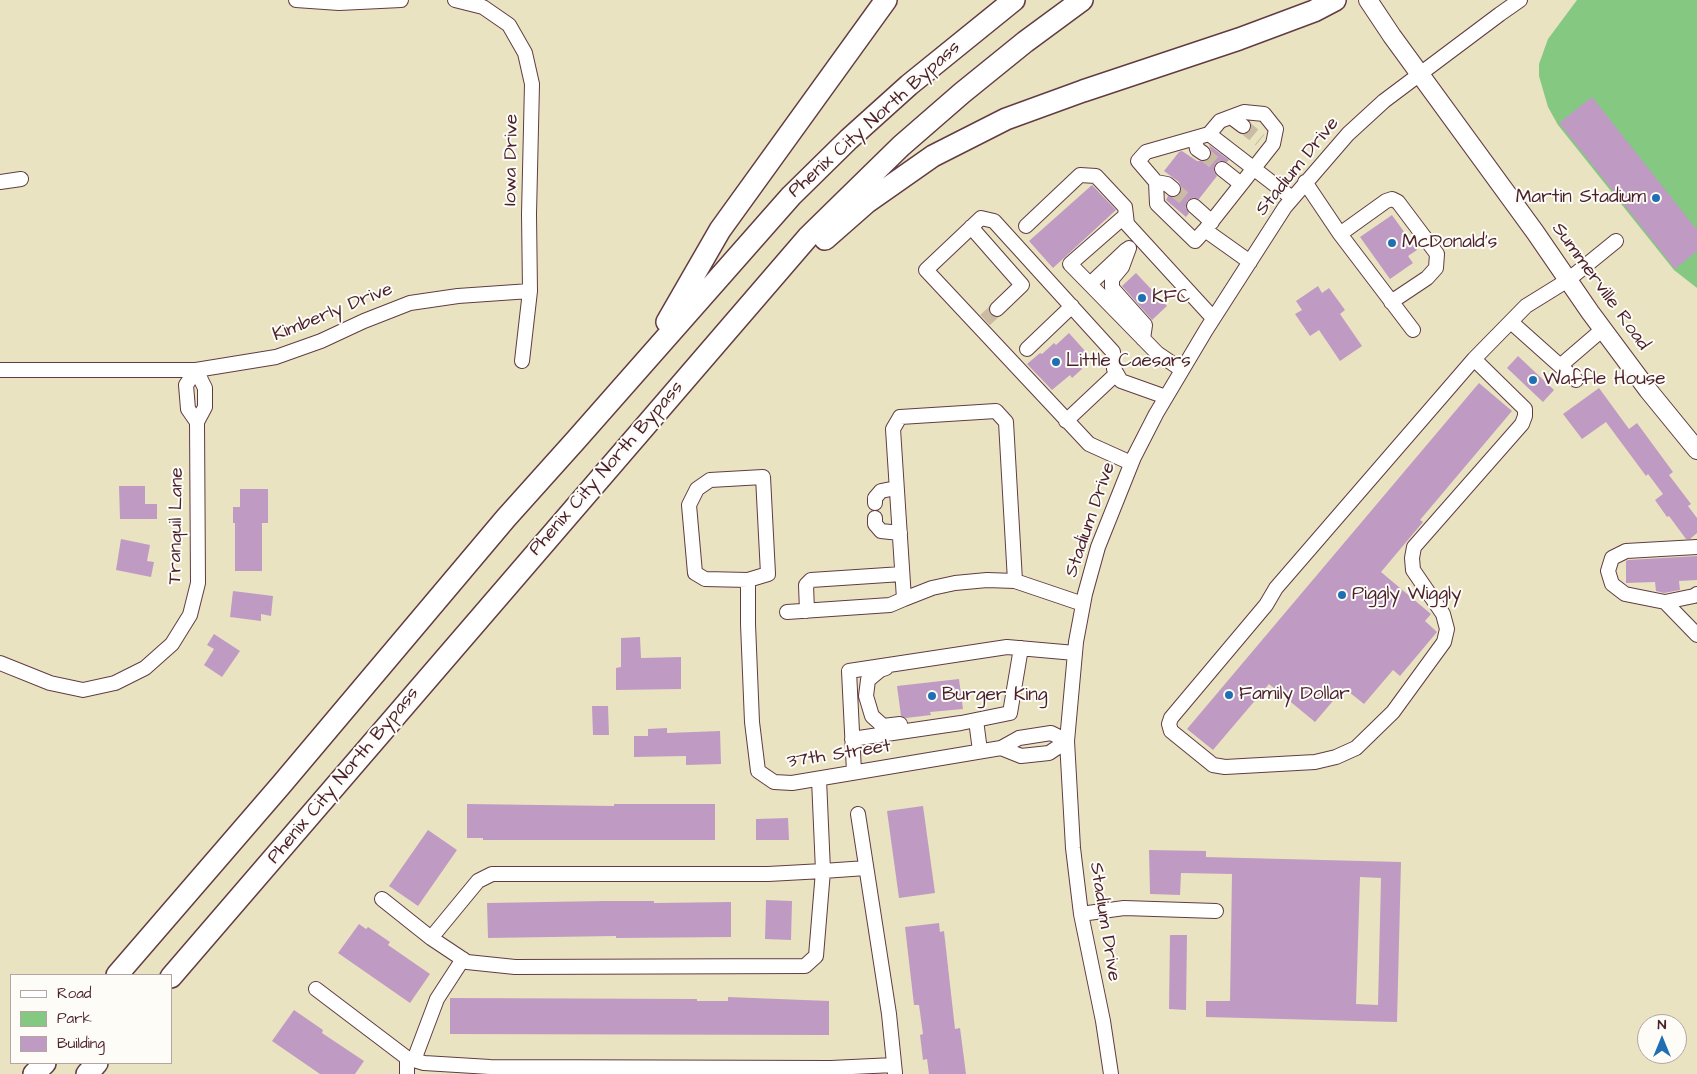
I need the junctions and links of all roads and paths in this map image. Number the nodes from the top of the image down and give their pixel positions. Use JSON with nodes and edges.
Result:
{"nodes":[{"id":1,"x":296,"y":0,"type":"edge"},
{"id":2,"x":300,"y":0,"type":"edge"},
{"id":3,"x":401,"y":0,"type":"edge"},
{"id":4,"x":455,"y":0,"type":"edge"},
{"id":5,"x":886,"y":0,"type":"edge"},
{"id":6,"x":1014,"y":0,"type":"edge"},
{"id":7,"x":1082,"y":0,"type":"edge"},
{"id":8,"x":1335,"y":0,"type":"edge"},
{"id":9,"x":1368,"y":0,"type":"edge"},
{"id":10,"x":1520,"y":0,"type":"edge"},
{"id":11,"x":1419,"y":73,"type":"junction"},
{"id":12,"x":1230,"y":117,"type":"junction"},
{"id":13,"x":1243,"y":126,"type":"tunnel mouth"},
{"id":14,"x":1202,"y":136,"type":"junction"},
{"id":15,"x":1203,"y":153,"type":"dead end"},
{"id":16,"x":1222,"y":169,"type":"tunnel mouth"},
{"id":17,"x":1253,"y":169,"type":"junction"},
{"id":18,"x":21,"y":178,"type":"dead end"},
{"id":19,"x":0,"y":182,"type":"edge"},
{"id":20,"x":1156,"y":182,"type":"junction"},
{"id":21,"x":1306,"y":182,"type":"junction"},
{"id":22,"x":1241,"y":184,"type":"junction"},
{"id":23,"x":1173,"y":189,"type":"tunnel mouth"},
{"id":24,"x":1292,"y":198,"type":"junction"},
{"id":25,"x":1194,"y":206,"type":"tunnel mouth"},
{"id":26,"x":1126,"y":215,"type":"junction"},
{"id":27,"x":1026,"y":226,"type":"dead end"},
{"id":28,"x":1209,"y":226,"type":"junction"},
{"id":29,"x":971,"y":227,"type":"junction"},
{"id":30,"x":1340,"y":234,"type":"junction"},
{"id":31,"x":1140,"y":237,"type":"junction"},
{"id":32,"x":1616,"y":241,"type":"dead end"},
{"id":33,"x":1129,"y":248,"type":"junction"},
{"id":34,"x":1250,"y":262,"type":"junction"},
{"id":35,"x":1568,"y":280,"type":"junction"},
{"id":36,"x":1090,"y":284,"type":"junction"},
{"id":37,"x":530,"y":291,"type":"junction"},
{"id":38,"x":1391,"y":302,"type":"junction"},
{"id":39,"x":1072,"y":306,"type":"junction"},
{"id":40,"x":997,"y":309,"type":"tunnel mouth"},
{"id":41,"x":1213,"y":318,"type":"junction"},
{"id":42,"x":1511,"y":322,"type":"junction"},
{"id":43,"x":1603,"y":329,"type":"junction"},
{"id":44,"x":1413,"y":330,"type":"dead end"},
{"id":45,"x":1144,"y":338,"type":"junction"},
{"id":46,"x":716,"y":343,"type":"junction"},
{"id":47,"x":1020,"y":355,"type":"junction"},
{"id":48,"x":1474,"y":359,"type":"junction"},
{"id":49,"x":522,"y":361,"type":"dead end"},
{"id":50,"x":645,"y":361,"type":"junction"},
{"id":51,"x":1560,"y":366,"type":"junction"},
{"id":52,"x":0,"y":370,"type":"edge"},
{"id":53,"x":196,"y":370,"type":"junction"},
{"id":54,"x":1182,"y":370,"type":"junction"},
{"id":55,"x":1116,"y":374,"type":"junction"},
{"id":56,"x":1576,"y":380,"type":"dead end"},
{"id":57,"x":1166,"y":397,"type":"junction"},
{"id":58,"x":1066,"y":421,"type":"junction"},
{"id":59,"x":1697,"y":450,"type":"edge"},
{"id":60,"x":1131,"y":463,"type":"junction"},
{"id":61,"x":896,"y":488,"type":"junction"},
{"id":62,"x":875,"y":503,"type":"dead end"},
{"id":63,"x":875,"y":518,"type":"dead end"},
{"id":64,"x":900,"y":533,"type":"junction"},
{"id":65,"x":1697,"y":546,"type":"edge"},
{"id":66,"x":902,"y":574,"type":"junction"},
{"id":67,"x":748,"y":580,"type":"junction"},
{"id":68,"x":1015,"y":581,"type":"junction"},
{"id":69,"x":1697,"y":594,"type":"edge"},
{"id":70,"x":904,"y":599,"type":"junction"},
{"id":71,"x":1665,"y":602,"type":"junction"},
{"id":72,"x":1084,"y":604,"type":"junction"},
{"id":73,"x":807,"y":611,"type":"junction"},
{"id":74,"x":787,"y":612,"type":"dead end"},
{"id":75,"x":1697,"y":636,"type":"edge"},
{"id":76,"x":1021,"y":648,"type":"junction"},
{"id":77,"x":1075,"y":653,"type":"junction"},
{"id":78,"x":914,"y":661,"type":"junction"},
{"id":79,"x":0,"y":663,"type":"edge"},
{"id":80,"x":976,"y":720,"type":"junction"},
{"id":81,"x":961,"y":723,"type":"junction"},
{"id":82,"x":852,"y":740,"type":"junction"},
{"id":83,"x":1067,"y":741,"type":"junction"},
{"id":84,"x":1000,"y":748,"type":"junction"},
{"id":85,"x":980,"y":751,"type":"junction"},
{"id":86,"x":854,"y":772,"type":"junction"},
{"id":87,"x":819,"y":779,"type":"junction"},
{"id":88,"x":858,"y":814,"type":"dead end"},
{"id":89,"x":866,"y":868,"type":"junction"},
{"id":90,"x":823,"y":871,"type":"junction"},
{"id":91,"x":382,"y":899,"type":"dead end"},
{"id":92,"x":1216,"y":911,"type":"dead end"},
{"id":93,"x":1081,"y":914,"type":"junction"},
{"id":94,"x":431,"y":938,"type":"junction"},
{"id":95,"x":463,"y":960,"type":"junction"},
{"id":96,"x":118,"y":974,"type":"edge"},
{"id":97,"x":172,"y":976,"type":"edge"},
{"id":98,"x":316,"y":989,"type":"dead end"},
{"id":99,"x":411,"y":1059,"type":"junction"},
{"id":100,"x":44,"y":1064,"type":"edge"},
{"id":101,"x":96,"y":1064,"type":"edge"},
{"id":102,"x":895,"y":1070,"type":"edge"},
{"id":103,"x":34,"y":1074,"type":"edge"},
{"id":104,"x":87,"y":1074,"type":"edge"},
{"id":105,"x":407,"y":1074,"type":"edge"},
{"id":106,"x":1111,"y":1074,"type":"edge"}],
"edges":[{"from":1,"to":2,"type":"street"},
{"from":2,"to":3,"type":"street"},
{"from":4,"to":37,"type":"street","name":"Iowa Drive"},
{"from":5,"to":50,"type":"highway"},
{"from":6,"to":50,"type":"highway","name":"Phenix City North Bypass"},
{"from":7,"to":46,"type":"highway","name":"Phenix City North Bypass"},
{"from":8,"to":46,"type":"highway"},
{"from":9,"to":11,"type":"main road","name":"Summerville Road"},
{"from":10,"to":11,"type":"street","name":"Stadium Drive"},
{"from":11,"to":21,"type":"street","name":"Stadium Drive"},
{"from":11,"to":35,"type":"main road","name":"Summerville Road"},
{"from":12,"to":13,"type":"street"},
{"from":12,"to":14,"type":"street"},
{"from":12,"to":17,"type":"street"},
{"from":14,"to":15,"type":"street"},
{"from":14,"to":17,"type":"street"},
{"from":14,"to":20,"type":"street"},
{"from":16,"to":22,"type":"street"},
{"from":17,"to":22,"type":"street"},
{"from":17,"to":24,"type":"street"},
{"from":18,"to":19,"type":"street"},
{"from":20,"to":23,"type":"street"},
{"from":20,"to":28,"type":"street"},
{"from":21,"to":24,"type":"street","name":"Stadium Drive"},
{"from":21,"to":30,"type":"street"},
{"from":22,"to":28,"type":"street"},
{"from":24,"to":34,"type":"street","name":"Stadium Drive"},
{"from":25,"to":28,"type":"street"},
{"from":26,"to":27,"type":"street"},
{"from":26,"to":31,"type":"street"},
{"from":26,"to":36,"type":"street"},
{"from":28,"to":34,"type":"street"},
{"from":29,"to":39,"type":"street"},
{"from":29,"to":40,"type":"street"},
{"from":29,"to":47,"type":"street"},
{"from":30,"to":38,"type":"street"},
{"from":30,"to":38,"type":"street"},
{"from":31,"to":33,"type":"street"},
{"from":31,"to":41,"type":"street"},
{"from":32,"to":35,"type":"street"},
{"from":33,"to":36,"type":"street"},
{"from":33,"to":45,"type":"street"},
{"from":34,"to":41,"type":"street","name":"Stadium Drive"},
{"from":35,"to":42,"type":"street"},
{"from":35,"to":43,"type":"main road","name":"Summerville Road"},
{"from":36,"to":45,"type":"street"},
{"from":37,"to":49,"type":"street","name":"Iowa Drive"},
{"from":37,"to":53,"type":"street","name":"Kimberly Drive"},
{"from":38,"to":44,"type":"street"},
{"from":39,"to":47,"type":"street"},
{"from":39,"to":55,"type":"street"},
{"from":41,"to":54,"type":"street","name":"Stadium Drive"},
{"from":42,"to":48,"type":"street"},
{"from":42,"to":51,"type":"street"},
{"from":43,"to":51,"type":"street"},
{"from":43,"to":59,"type":"main road","name":"Summerville Road"},
{"from":45,"to":54,"type":"street"},
{"from":46,"to":97,"type":"highway","name":"Phenix City North Bypass"},
{"from":47,"to":58,"type":"street"},
{"from":48,"to":48,"type":"street"},
{"from":50,"to":96,"type":"highway","name":"Phenix City North Bypass"},
{"from":51,"to":56,"type":"street"},
{"from":52,"to":53,"type":"street","name":"Kimberly Drive"},
{"from":53,"to":79,"type":"street","name":"Tranquil Lane"},
{"from":54,"to":57,"type":"street","name":"Stadium Drive"},
{"from":55,"to":57,"type":"street"},
{"from":55,"to":58,"type":"street"},
{"from":57,"to":60,"type":"street","name":"Stadium Drive"},
{"from":58,"to":60,"type":"street"},
{"from":60,"to":72,"type":"street","name":"Stadium Drive"},
{"from":61,"to":62,"type":"street"},
{"from":61,"to":64,"type":"street"},
{"from":61,"to":68,"type":"street"},
{"from":63,"to":64,"type":"street"},
{"from":64,"to":66,"type":"street"},
{"from":65,"to":71,"type":"street"},
{"from":66,"to":70,"type":"street"},
{"from":66,"to":73,"type":"street"},
{"from":67,"to":67,"type":"street"},
{"from":67,"to":87,"type":"street","name":"37th Street"},
{"from":68,"to":70,"type":"street"},
{"from":68,"to":72,"type":"street"},
{"from":69,"to":71,"type":"street"},
{"from":70,"to":73,"type":"street"},
{"from":71,"to":75,"type":"street"},
{"from":72,"to":77,"type":"street","name":"Stadium Drive"},
{"from":73,"to":74,"type":"street"},
{"from":76,"to":77,"type":"street"},
{"from":76,"to":78,"type":"street"},
{"from":76,"to":80,"type":"street"},
{"from":77,"to":83,"type":"street","name":"Stadium Drive"},
{"from":78,"to":81,"type":"street"},
{"from":78,"to":82,"type":"street"},
{"from":80,"to":81,"type":"street"},
{"from":80,"to":85,"type":"street"},
{"from":81,"to":82,"type":"street"},
{"from":82,"to":86,"type":"street"},
{"from":83,"to":84,"type":"street","name":"37th Street"},
{"from":83,"to":84,"type":"street","name":"37th Street"},
{"from":83,"to":93,"type":"street","name":"Stadium Drive"},
{"from":84,"to":85,"type":"street","name":"37th Street"},
{"from":85,"to":86,"type":"street","name":"37th Street"},
{"from":86,"to":87,"type":"street","name":"37th Street"},
{"from":87,"to":90,"type":"street"},
{"from":88,"to":89,"type":"street"},
{"from":89,"to":90,"type":"street"},
{"from":89,"to":102,"type":"street"},
{"from":90,"to":94,"type":"street"},
{"from":90,"to":95,"type":"street"},
{"from":91,"to":94,"type":"street"},
{"from":92,"to":93,"type":"street"},
{"from":93,"to":106,"type":"street","name":"Stadium Drive"},
{"from":94,"to":95,"type":"street"},
{"from":95,"to":99,"type":"street"},
{"from":98,"to":99,"type":"street"},
{"from":99,"to":102,"type":"street"},
{"from":99,"to":105,"type":"street"},
{"from":100,"to":103,"type":"highway"},
{"from":101,"to":104,"type":"highway"}]}
